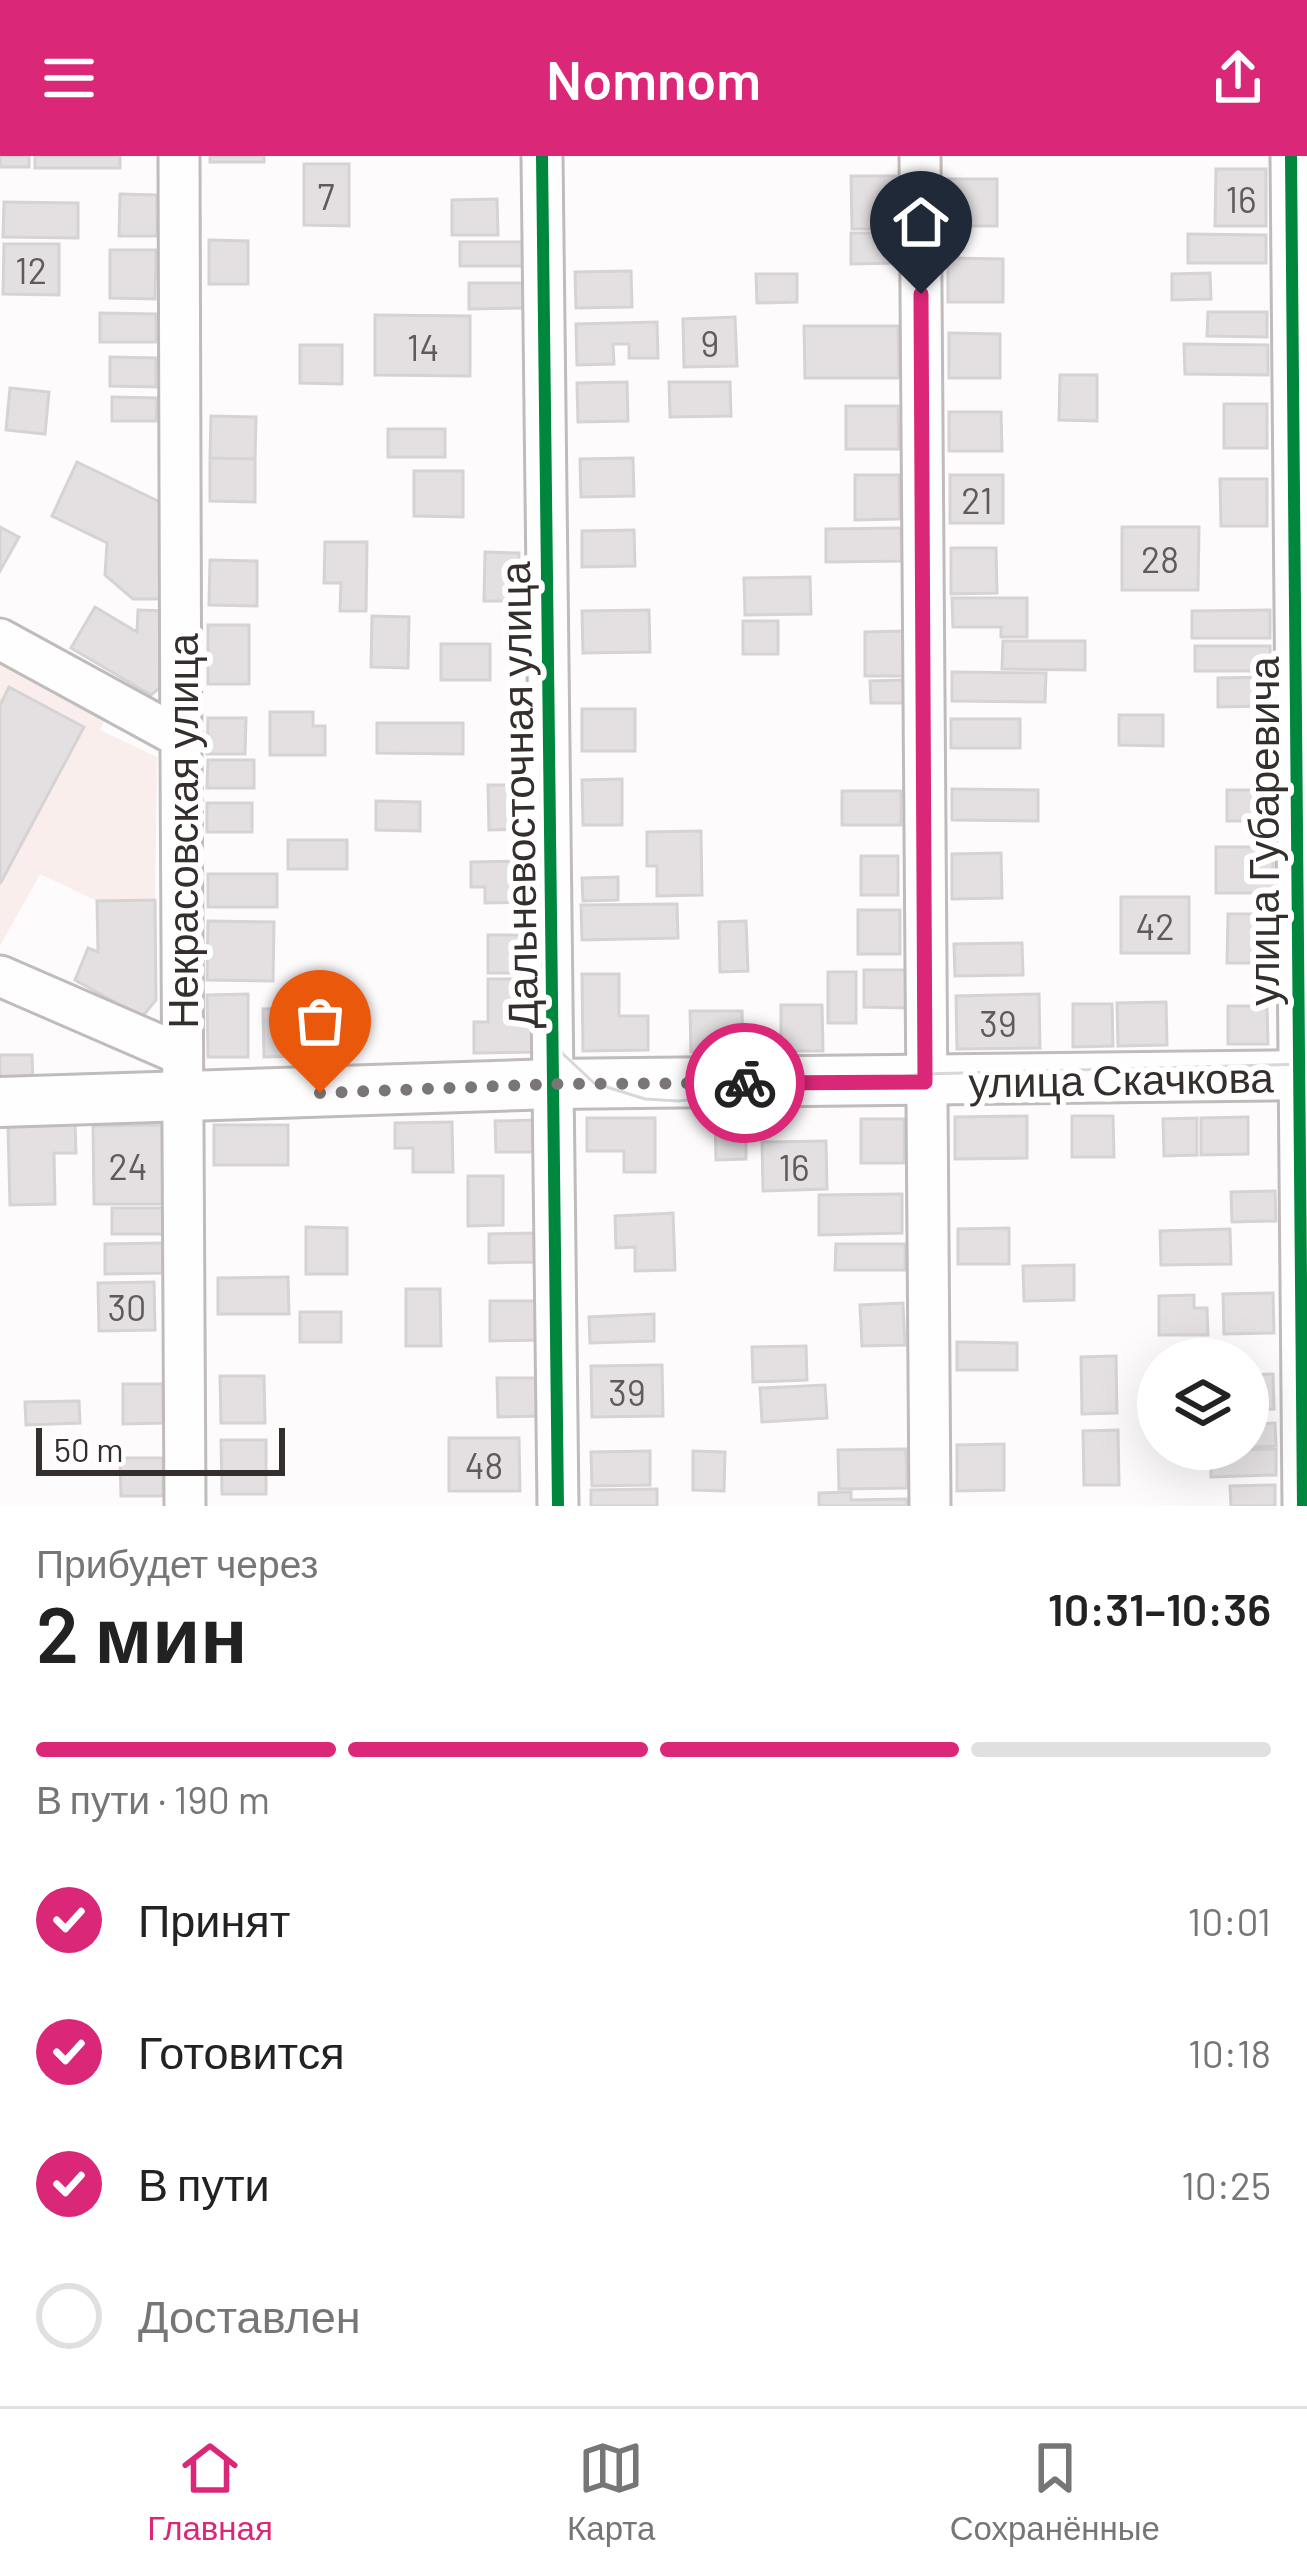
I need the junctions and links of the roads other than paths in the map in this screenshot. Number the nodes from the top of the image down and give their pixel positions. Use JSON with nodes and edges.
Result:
{"nodes":[{"id":1,"x":179,"y":156,"type":"edge"},
{"id":2,"x":542,"y":156,"type":"edge"},
{"id":3,"x":920,"y":156,"type":"edge"},
{"id":4,"x":1291,"y":156,"type":"edge"},
{"id":5,"x":0,"y":639,"type":"edge"},
{"id":6,"x":183,"y":739,"type":"junction"},
{"id":7,"x":0,"y":976,"type":"edge"},
{"id":8,"x":1302,"y":1075,"type":"edge"},
{"id":9,"x":180,"y":1076,"type":"junction"},
{"id":10,"x":925,"y":1082,"type":"junction"},
{"id":11,"x":553,"y":1084,"type":"junction"},
{"id":12,"x":0,"y":1102,"type":"edge"},
{"id":13,"x":185,"y":1506,"type":"edge"},
{"id":14,"x":558,"y":1506,"type":"edge"},
{"id":15,"x":930,"y":1506,"type":"edge"},
{"id":16,"x":1304,"y":1506,"type":"edge"}],
"edges":[{"from":1,"to":6,"type":"street","name":"Некрасовская улица"},
{"from":2,"to":11,"type":"street","name":"Дальневосточная улица"},
{"from":3,"to":10,"type":"street"},
{"from":4,"to":8,"type":"street","name":"улица Губаревича"},
{"from":5,"to":6,"type":"street"},
{"from":6,"to":9,"type":"street","name":"Некрасовская улица"},
{"from":7,"to":9,"type":"street"},
{"from":8,"to":10,"type":"street","name":"улица Скачкова"},
{"from":8,"to":16,"type":"street","name":"улица Губаревича"},
{"from":9,"to":11,"type":"street","name":"улица Скачкова"},
{"from":9,"to":12,"type":"street","name":"улица Скачкова"},
{"from":9,"to":13,"type":"street","name":"Некрасовская улица"},
{"from":10,"to":11,"type":"street","name":"улица Скачкова"},
{"from":10,"to":15,"type":"street"},
{"from":11,"to":14,"type":"street","name":"Дальневосточная улица"}]}
